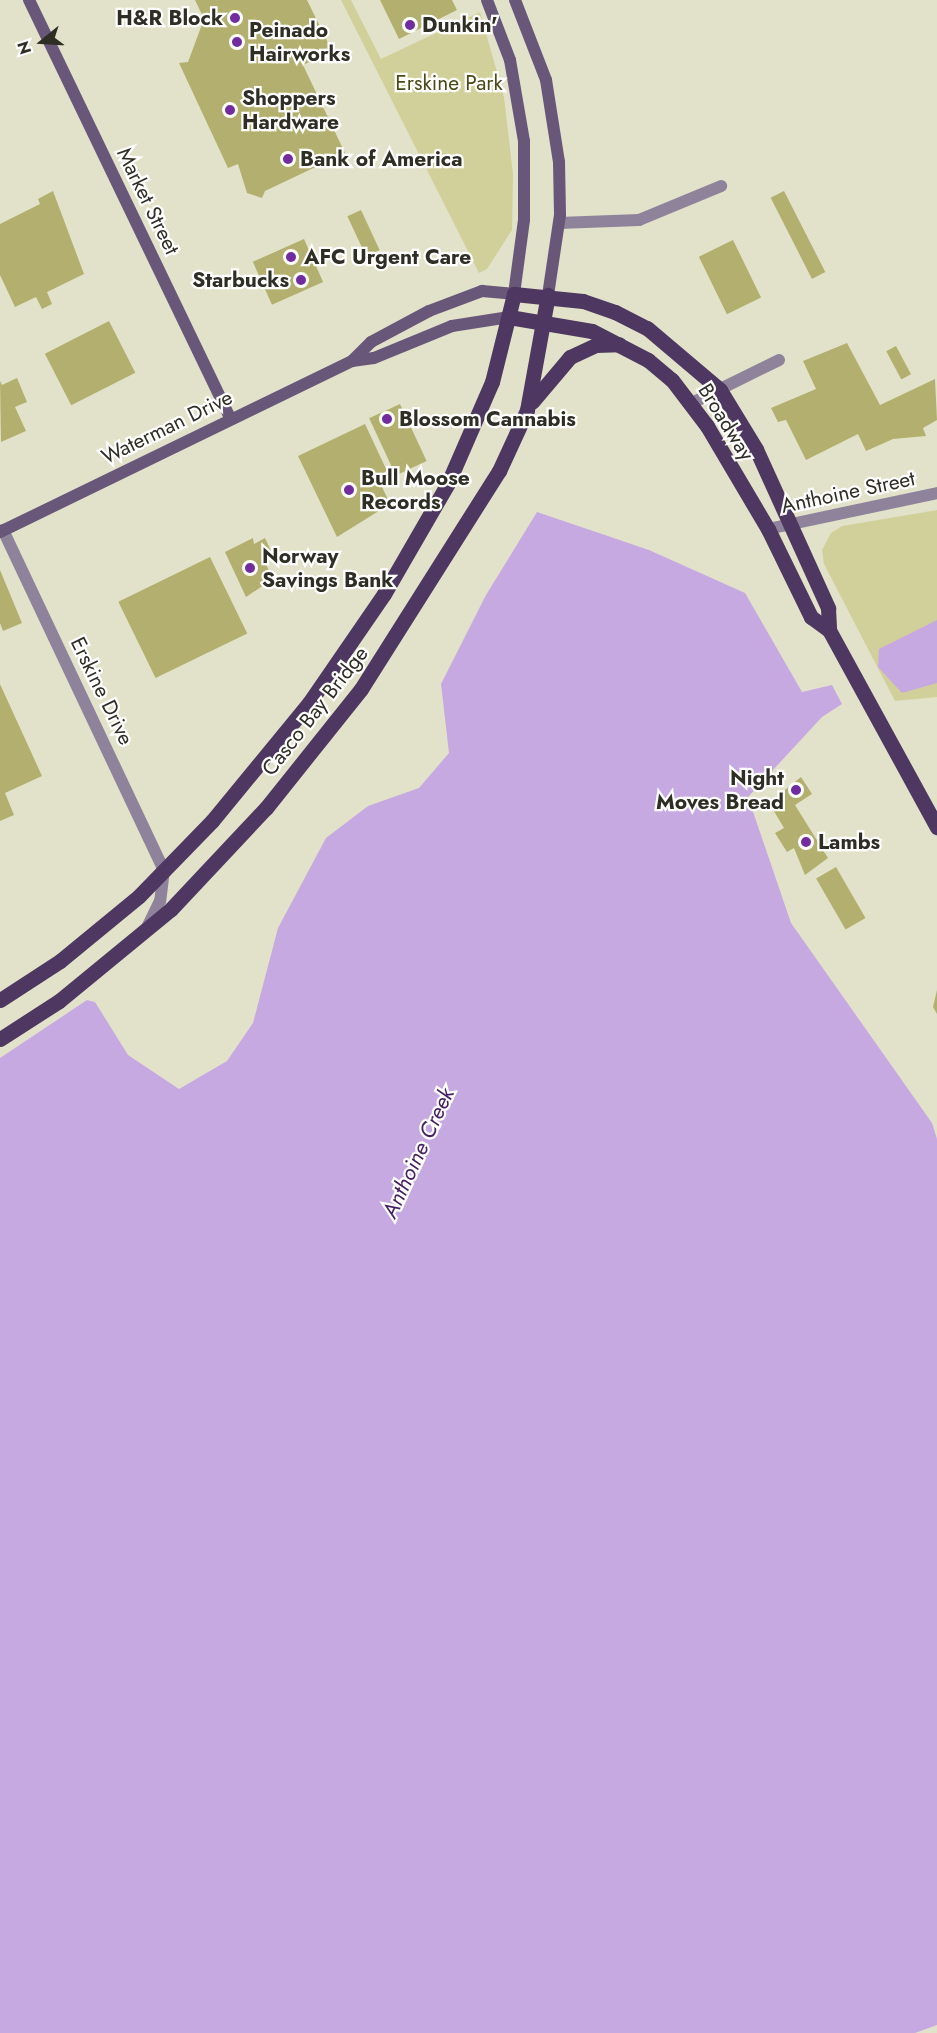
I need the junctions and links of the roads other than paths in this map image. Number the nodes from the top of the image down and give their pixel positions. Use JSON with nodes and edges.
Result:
{"nodes":[{"id":1,"x":29,"y":0,"type":"edge"},
{"id":2,"x":487,"y":0,"type":"edge"},
{"id":3,"x":515,"y":0,"type":"edge"},
{"id":4,"x":721,"y":186,"type":"dead end"},
{"id":5,"x":559,"y":223,"type":"junction"},
{"id":6,"x":514,"y":294,"type":"junction"},
{"id":7,"x":549,"y":295,"type":"junction"},
{"id":8,"x":509,"y":317,"type":"junction"},
{"id":9,"x":545,"y":321,"type":"junction"},
{"id":10,"x":620,"y":344,"type":"junction"},
{"id":11,"x":779,"y":360,"type":"dead end"},
{"id":12,"x":352,"y":361,"type":"junction"},
{"id":13,"x":720,"y":390,"type":"junction"},
{"id":14,"x":692,"y":403,"type":"junction"},
{"id":15,"x":527,"y":410,"type":"junction"},
{"id":16,"x":231,"y":419,"type":"junction"},
{"id":17,"x":937,"y":493,"type":"edge"},
{"id":18,"x":790,"y":524,"type":"junction"},
{"id":19,"x":768,"y":529,"type":"junction"},
{"id":20,"x":1,"y":531,"type":"edge"},
{"id":21,"x":829,"y":630,"type":"junction"},
{"id":22,"x":937,"y":828,"type":"edge"},
{"id":23,"x":164,"y":870,"type":"junction"},
{"id":24,"x":144,"y":934,"type":"junction"},
{"id":25,"x":0,"y":1000,"type":"edge"},
{"id":26,"x":0,"y":1039,"type":"edge"}],
"edges":[{"from":1,"to":16,"type":"street","name":"Market Street"},
{"from":2,"to":6,"type":"street"},
{"from":3,"to":5,"type":"street"},
{"from":4,"to":5,"type":"street"},
{"from":5,"to":7,"type":"street"},
{"from":6,"to":7,"type":"main road","name":"Waterman Drive"},
{"from":6,"to":8,"type":"main road"},
{"from":6,"to":12,"type":"street","name":"Waterman Drive"},
{"from":7,"to":9,"type":"main road"},
{"from":7,"to":13,"type":"main road","name":"Broadway"},
{"from":8,"to":9,"type":"main road","name":"Waterman Drive"},
{"from":8,"to":12,"type":"street","name":"Waterman Drive"},
{"from":8,"to":23,"type":"main road","name":"Casco Bay Bridge"},
{"from":9,"to":10,"type":"main road","name":"Broadway"},
{"from":9,"to":15,"type":"main road","name":"Casco Bay Bridge"},
{"from":10,"to":14,"type":"main road","name":"Broadway"},
{"from":10,"to":15,"type":"main road"},
{"from":11,"to":13,"type":"street"},
{"from":12,"to":16,"type":"street","name":"Waterman Drive"},
{"from":13,"to":14,"type":"street"},
{"from":13,"to":18,"type":"main road","name":"Broadway"},
{"from":14,"to":19,"type":"main road","name":"Broadway"},
{"from":15,"to":24,"type":"main road","name":"Casco Bay Bridge"},
{"from":16,"to":20,"type":"street","name":"Waterman Drive"},
{"from":17,"to":18,"type":"street","name":"Anthoine Street"},
{"from":18,"to":19,"type":"street","name":"Anthoine Street"},
{"from":18,"to":21,"type":"main road","name":"Broadway"},
{"from":19,"to":21,"type":"main road","name":"Broadway"},
{"from":20,"to":23,"type":"street","name":"Erskine Drive"},
{"from":21,"to":22,"type":"main road","name":"Broadway"},
{"from":23,"to":24,"type":"street"},
{"from":23,"to":25,"type":"main road","name":"Casco Bay Bridge"},
{"from":24,"to":26,"type":"main road","name":"Casco Bay Bridge"}]}
